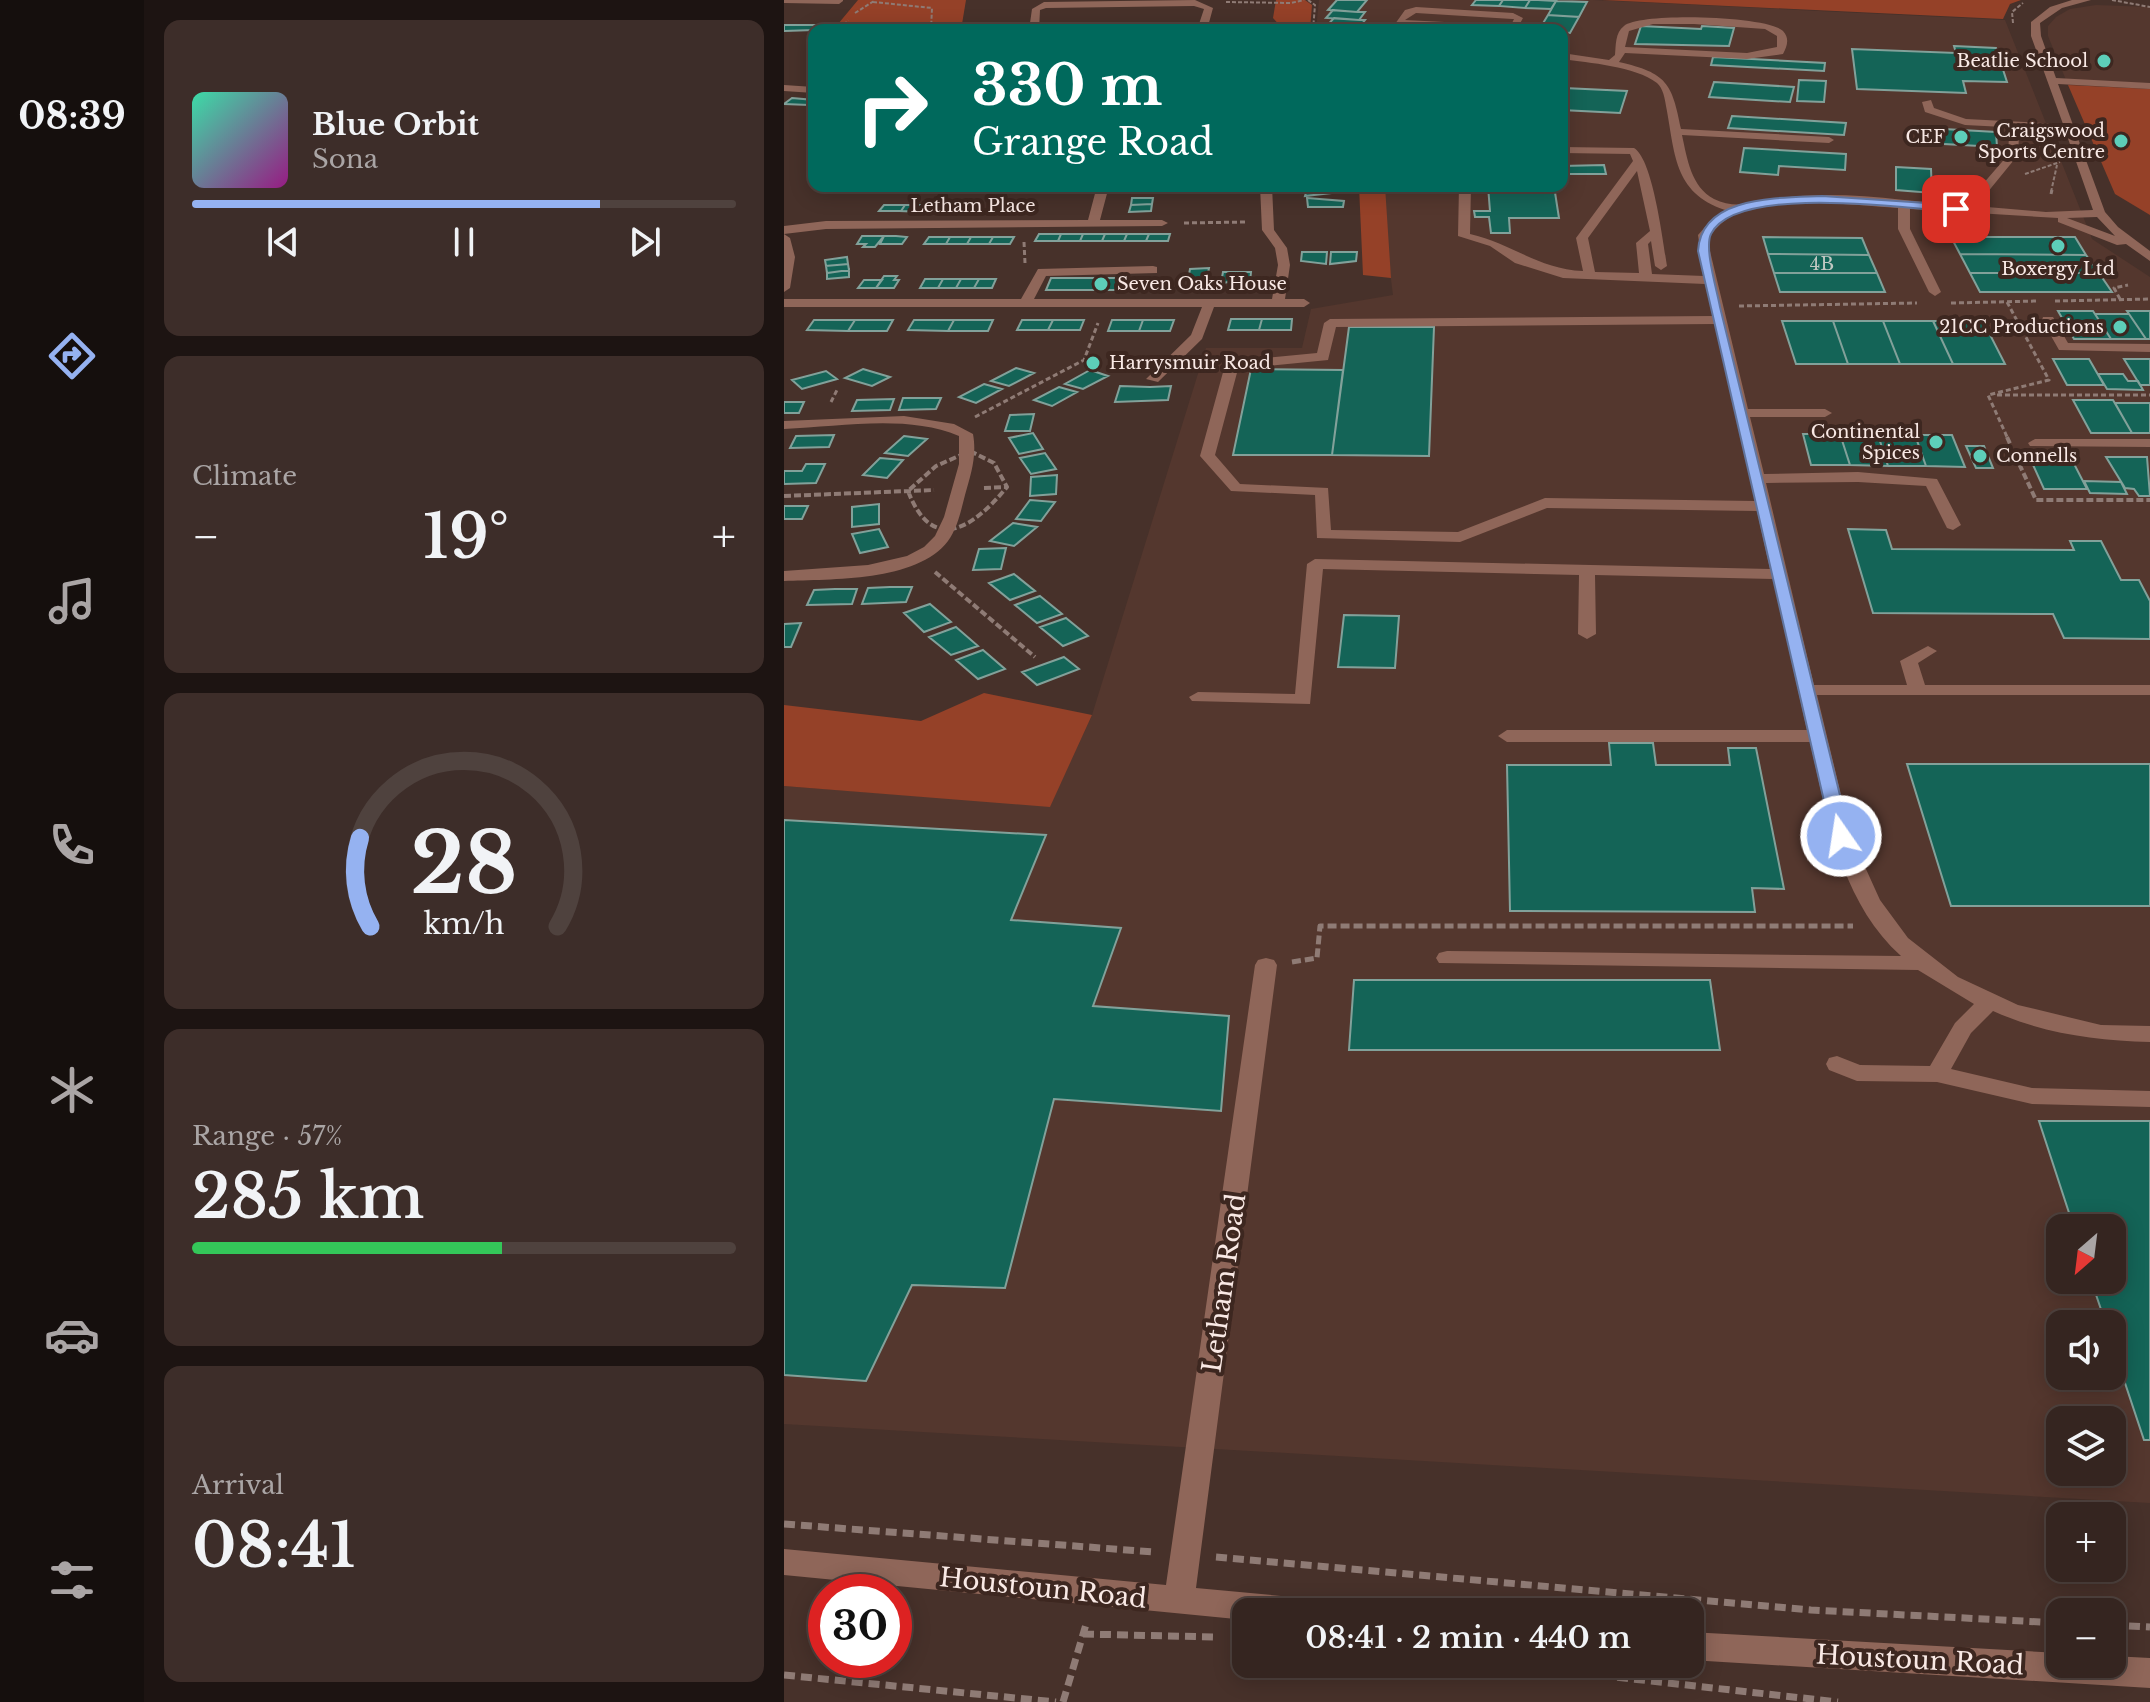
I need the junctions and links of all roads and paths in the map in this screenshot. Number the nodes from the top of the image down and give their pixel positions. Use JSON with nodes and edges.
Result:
{"nodes":[{"id":1,"x":784,"y":0,"type":"edge"},
{"id":2,"x":874,"y":0,"type":"edge"},
{"id":3,"x":1306,"y":0,"type":"edge"},
{"id":4,"x":2087,"y":0,"type":"edge"},
{"id":5,"x":2112,"y":0,"type":"edge"},
{"id":6,"x":839,"y":1,"type":"edge"},
{"id":7,"x":1205,"y":4,"type":"junction"},
{"id":8,"x":2150,"y":7,"type":"edge"},
{"id":9,"x":931,"y":24,"type":"edge"},
{"id":10,"x":1035,"y":24,"type":"edge"},
{"id":11,"x":1204,"y":24,"type":"edge"},
{"id":12,"x":1313,"y":24,"type":"edge"},
{"id":13,"x":1398,"y":24,"type":"edge"},
{"id":14,"x":1516,"y":24,"type":"edge"},
{"id":15,"x":1621,"y":50,"type":"junction"},
{"id":16,"x":1568,"y":57,"type":"edge"},
{"id":17,"x":1612,"y":63,"type":"junction"},
{"id":18,"x":2052,"y":81,"type":"junction"},
{"id":19,"x":2150,"y":86,"type":"edge"},
{"id":20,"x":784,"y":88,"type":"edge"},
{"id":21,"x":808,"y":90,"type":"edge"},
{"id":22,"x":1927,"y":102,"type":"dead end"},
{"id":23,"x":2068,"y":127,"type":"junction"},
{"id":24,"x":1676,"y":132,"type":"junction"},
{"id":25,"x":2014,"y":136,"type":"dead end"},
{"id":26,"x":1829,"y":140,"type":"dead end"},
{"id":27,"x":1568,"y":151,"type":"edge"},
{"id":28,"x":1635,"y":157,"type":"junction"},
{"id":29,"x":2087,"y":182,"type":"junction"},
{"id":30,"x":1989,"y":183,"type":"junction"},
{"id":31,"x":1101,"y":192,"type":"edge"},
{"id":32,"x":1266,"y":192,"type":"edge"},
{"id":33,"x":1465,"y":192,"type":"edge"},
{"id":34,"x":1904,"y":205,"type":"junction"},
{"id":35,"x":1734,"y":209,"type":"junction"},
{"id":36,"x":1981,"y":210,"type":"junction"},
{"id":37,"x":2100,"y":213,"type":"junction"},
{"id":38,"x":2046,"y":215,"type":"junction"},
{"id":39,"x":1267,"y":221,"type":"junction"},
{"id":40,"x":1093,"y":223,"type":"junction"},
{"id":41,"x":1162,"y":223,"type":"joint"},
{"id":42,"x":784,"y":230,"type":"edge"},
{"id":43,"x":1656,"y":232,"type":"junction"},
{"id":44,"x":784,"y":238,"type":"edge"},
{"id":45,"x":2137,"y":249,"type":"junction"},
{"id":46,"x":2150,"y":257,"type":"edge"},
{"id":47,"x":1661,"y":266,"type":"dead end"},
{"id":48,"x":1153,"y":270,"type":"dead end"},
{"id":49,"x":1590,"y":275,"type":"junction"},
{"id":50,"x":1646,"y":278,"type":"junction"},
{"id":51,"x":1709,"y":280,"type":"junction"},
{"id":52,"x":2128,"y":285,"type":"dead end"},
{"id":53,"x":784,"y":288,"type":"edge"},
{"id":54,"x":1935,"y":292,"type":"dead end"},
{"id":55,"x":2120,"y":299,"type":"dead end"},
{"id":56,"x":784,"y":303,"type":"edge"},
{"id":57,"x":1304,"y":303,"type":"dead end"},
{"id":58,"x":1025,"y":304,"type":"junction"},
{"id":59,"x":1105,"y":304,"type":"junction"},
{"id":60,"x":1209,"y":304,"type":"junction"},
{"id":61,"x":1278,"y":304,"type":"junction"},
{"id":62,"x":1718,"y":320,"type":"junction"},
{"id":63,"x":2048,"y":320,"type":"dead end"},
{"id":64,"x":2150,"y":348,"type":"edge"},
{"id":65,"x":1153,"y":379,"type":"dead end"},
{"id":66,"x":1988,"y":395,"type":"dead end"},
{"id":67,"x":2150,"y":395,"type":"edge"},
{"id":68,"x":1740,"y":413,"type":"junction"},
{"id":69,"x":1825,"y":413,"type":"dead end"},
{"id":70,"x":784,"y":425,"type":"edge"},
{"id":71,"x":955,"y":427,"type":"junction"},
{"id":72,"x":2035,"y":443,"type":"dead end"},
{"id":73,"x":2150,"y":443,"type":"edge"},
{"id":74,"x":970,"y":451,"type":"junction"},
{"id":75,"x":1755,"y":479,"type":"junction"},
{"id":76,"x":959,"y":489,"type":"junction"},
{"id":77,"x":908,"y":491,"type":"junction"},
{"id":78,"x":784,"y":496,"type":"edge"},
{"id":79,"x":1762,"y":506,"type":"junction"},
{"id":80,"x":1953,"y":525,"type":"dead end"},
{"id":81,"x":945,"y":531,"type":"junction"},
{"id":82,"x":917,"y":557,"type":"junction"},
{"id":83,"x":1587,"y":570,"type":"junction"},
{"id":84,"x":1778,"y":574,"type":"junction"},
{"id":85,"x":784,"y":576,"type":"edge"},
{"id":86,"x":1587,"y":634,"type":"dead end"},
{"id":87,"x":1928,"y":651,"type":"dead end"},
{"id":88,"x":1035,"y":657,"type":"dead end"},
{"id":89,"x":1806,"y":690,"type":"junction"},
{"id":90,"x":1918,"y":690,"type":"junction"},
{"id":91,"x":2150,"y":690,"type":"edge"},
{"id":92,"x":1198,"y":697,"type":"dead end"},
{"id":93,"x":1507,"y":736,"type":"dead end"},
{"id":94,"x":1817,"y":736,"type":"junction"},
{"id":95,"x":1882,"y":921,"type":"junction"},
{"id":96,"x":1447,"y":958,"type":"dead end"},
{"id":97,"x":1925,"y":963,"type":"junction"},
{"id":98,"x":1266,"y":965,"type":"joint"},
{"id":99,"x":1988,"y":1003,"type":"junction"},
{"id":100,"x":2150,"y":1034,"type":"edge"},
{"id":101,"x":1837,"y":1064,"type":"dead end"},
{"id":102,"x":1937,"y":1074,"type":"junction"},
{"id":103,"x":2150,"y":1099,"type":"edge"},
{"id":104,"x":784,"y":1524,"type":"edge"},
{"id":105,"x":1187,"y":1554,"type":"junction"},
{"id":106,"x":784,"y":1562,"type":"edge"},
{"id":107,"x":1095,"y":1593,"type":"junction"},
{"id":108,"x":1179,"y":1601,"type":"junction"},
{"id":109,"x":1232,"y":1606,"type":"edge"},
{"id":110,"x":2046,"y":1622,"type":"edge"},
{"id":111,"x":2126,"y":1626,"type":"edge"},
{"id":112,"x":2150,"y":1627,"type":"edge"},
{"id":113,"x":1083,"y":1634,"type":"junction"},
{"id":114,"x":1231,"y":1638,"type":"dead end"},
{"id":115,"x":1704,"y":1647,"type":"edge"},
{"id":116,"x":2150,"y":1673,"type":"edge"},
{"id":117,"x":784,"y":1675,"type":"edge"},
{"id":118,"x":1624,"y":1678,"type":"edge"},
{"id":119,"x":1056,"y":1702,"type":"edge"},
{"id":120,"x":1063,"y":1702,"type":"edge"},
{"id":121,"x":1838,"y":1702,"type":"edge"}],
"edges":[{"from":1,"to":6,"type":"street"},
{"from":2,"to":9,"type":"path"},
{"from":3,"to":7,"type":"path"},
{"from":3,"to":12,"type":"path"},
{"from":4,"to":18,"type":"street"},
{"from":5,"to":8,"type":"path"},
{"from":7,"to":10,"type":"street"},
{"from":7,"to":11,"type":"street"},
{"from":13,"to":14,"type":"street"},
{"from":15,"to":15,"type":"street"},
{"from":15,"to":17,"type":"street"},
{"from":16,"to":17,"type":"street"},
{"from":17,"to":24,"type":"street"},
{"from":18,"to":19,"type":"street"},
{"from":18,"to":23,"type":"street"},
{"from":20,"to":21,"type":"street"},
{"from":22,"to":23,"type":"street"},
{"from":23,"to":29,"type":"street"},
{"from":24,"to":26,"type":"street"},
{"from":24,"to":35,"type":"street"},
{"from":25,"to":30,"type":"street"},
{"from":27,"to":28,"type":"street"},
{"from":28,"to":43,"type":"street"},
{"from":28,"to":49,"type":"street"},
{"from":29,"to":30,"type":"path"},
{"from":29,"to":37,"type":"street"},
{"from":30,"to":36,"type":"street"},
{"from":31,"to":40,"type":"street"},
{"from":32,"to":39,"type":"street"},
{"from":33,"to":49,"type":"street"},
{"from":34,"to":35,"type":"street"},
{"from":34,"to":36,"type":"street"},
{"from":34,"to":54,"type":"street"},
{"from":35,"to":51,"type":"street"},
{"from":36,"to":38,"type":"street"},
{"from":37,"to":38,"type":"street"},
{"from":37,"to":45,"type":"street"},
{"from":38,"to":45,"type":"street"},
{"from":39,"to":41,"type":"path"},
{"from":39,"to":61,"type":"street"},
{"from":40,"to":41,"type":"street","name":"Letham Place"},
{"from":40,"to":42,"type":"street","name":"Letham Place"},
{"from":43,"to":47,"type":"street"},
{"from":43,"to":50,"type":"street"},
{"from":44,"to":53,"type":"street"},
{"from":45,"to":46,"type":"street"},
{"from":48,"to":58,"type":"street"},
{"from":49,"to":50,"type":"street"},
{"from":50,"to":51,"type":"street"},
{"from":51,"to":62,"type":"street"},
{"from":52,"to":55,"type":"path"},
{"from":56,"to":58,"type":"street"},
{"from":57,"to":61,"type":"street"},
{"from":58,"to":59,"type":"street"},
{"from":59,"to":60,"type":"street"},
{"from":59,"to":71,"type":"path"},
{"from":60,"to":61,"type":"street"},
{"from":60,"to":65,"type":"street"},
{"from":62,"to":68,"type":"street"},
{"from":62,"to":79,"type":"street"},
{"from":63,"to":64,"type":"street"},
{"from":66,"to":67,"type":"path"},
{"from":68,"to":69,"type":"street"},
{"from":68,"to":75,"type":"street"},
{"from":70,"to":71,"type":"street"},
{"from":71,"to":74,"type":"street"},
{"from":72,"to":73,"type":"street"},
{"from":74,"to":76,"type":"street"},
{"from":74,"to":77,"type":"path"},
{"from":75,"to":79,"type":"street"},
{"from":75,"to":80,"type":"street"},
{"from":76,"to":77,"type":"path"},
{"from":76,"to":81,"type":"street"},
{"from":77,"to":78,"type":"path"},
{"from":77,"to":81,"type":"path"},
{"from":79,"to":84,"type":"street"},
{"from":81,"to":82,"type":"street"},
{"from":82,"to":85,"type":"street"},
{"from":82,"to":88,"type":"path"},
{"from":83,"to":84,"type":"street"},
{"from":83,"to":86,"type":"street"},
{"from":83,"to":92,"type":"street"},
{"from":84,"to":89,"type":"street"},
{"from":87,"to":90,"type":"street"},
{"from":89,"to":90,"type":"street"},
{"from":89,"to":94,"type":"street"},
{"from":90,"to":91,"type":"street"},
{"from":93,"to":94,"type":"street"},
{"from":94,"to":95,"type":"street"},
{"from":95,"to":97,"type":"street"},
{"from":95,"to":98,"type":"path"},
{"from":96,"to":97,"type":"street"},
{"from":97,"to":99,"type":"street"},
{"from":98,"to":105,"type":"street","name":"Letham Road"},
{"from":99,"to":100,"type":"street"},
{"from":99,"to":102,"type":"street"},
{"from":101,"to":102,"type":"street"},
{"from":102,"to":103,"type":"street"},
{"from":104,"to":105,"type":"path"},
{"from":105,"to":108,"type":"street","name":"Letham Road"},
{"from":105,"to":110,"type":"path"},
{"from":106,"to":107,"type":"street","name":"Houstoun Road"},
{"from":107,"to":108,"type":"street","name":"Houstoun Road"},
{"from":107,"to":113,"type":"path"},
{"from":108,"to":109,"type":"street","name":"Houstoun Road"},
{"from":111,"to":112,"type":"path"},
{"from":113,"to":114,"type":"path"},
{"from":113,"to":120,"type":"path"},
{"from":115,"to":116,"type":"street","name":"Houstoun Road"},
{"from":117,"to":119,"type":"path"},
{"from":118,"to":121,"type":"path"}]}
